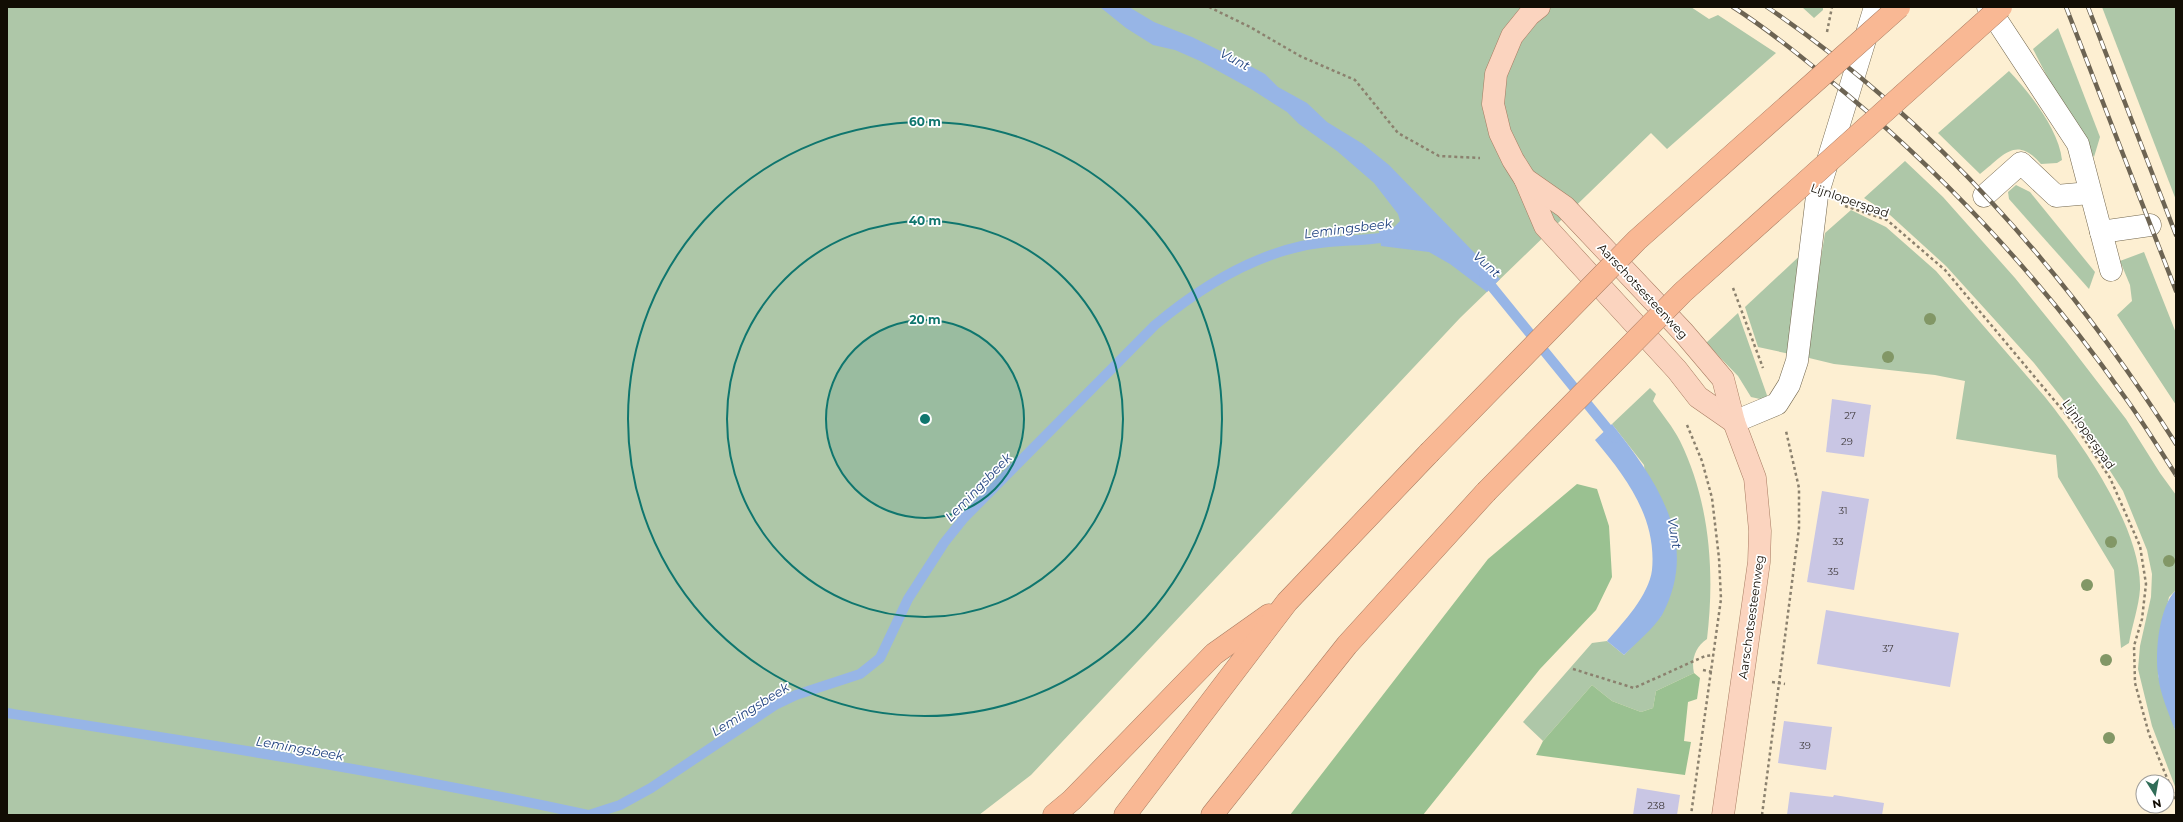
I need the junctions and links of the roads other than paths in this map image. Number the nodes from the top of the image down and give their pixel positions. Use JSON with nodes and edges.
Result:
{"nodes":[{"id":1,"x":1538,"y":7,"type":"edge"},
{"id":2,"x":1875,"y":7,"type":"edge"},
{"id":3,"x":1899,"y":7,"type":"edge"},
{"id":4,"x":1988,"y":7,"type":"edge"},
{"id":5,"x":2001,"y":7,"type":"edge"},
{"id":6,"x":1525,"y":179,"type":"junction"},
{"id":7,"x":2090,"y":193,"type":"junction"},
{"id":8,"x":1984,"y":196,"type":"dead end"},
{"id":9,"x":2150,"y":225,"type":"dead end"},
{"id":10,"x":2101,"y":232,"type":"junction"},
{"id":11,"x":2111,"y":270,"type":"dead end"},
{"id":12,"x":1734,"y":422,"type":"junction"},
{"id":13,"x":1288,"y":602,"type":"junction"},
{"id":14,"x":1054,"y":815,"type":"edge"},
{"id":15,"x":1125,"y":815,"type":"edge"},
{"id":16,"x":1212,"y":815,"type":"edge"},
{"id":17,"x":1723,"y":815,"type":"edge"}],
"edges":[{"from":1,"to":6,"type":"main road","name":"Aarschotsesteenweg"},
{"from":2,"to":12,"type":"lane"},
{"from":3,"to":13,"type":"highway","bridge":true},
{"from":4,"to":7,"type":"lane"},
{"from":5,"to":16,"type":"highway","bridge":true},
{"from":6,"to":12,"type":"main road","name":"Aarschotsesteenweg"},
{"from":6,"to":12,"type":"main road","name":"Aarschotsesteenweg"},
{"from":7,"to":8,"type":"lane"},
{"from":7,"to":10,"type":"lane"},
{"from":9,"to":10,"type":"lane"},
{"from":10,"to":11,"type":"lane"},
{"from":12,"to":17,"type":"main road","name":"Aarschotsesteenweg"},
{"from":13,"to":14,"type":"highway"},
{"from":13,"to":15,"type":"highway"}]}
